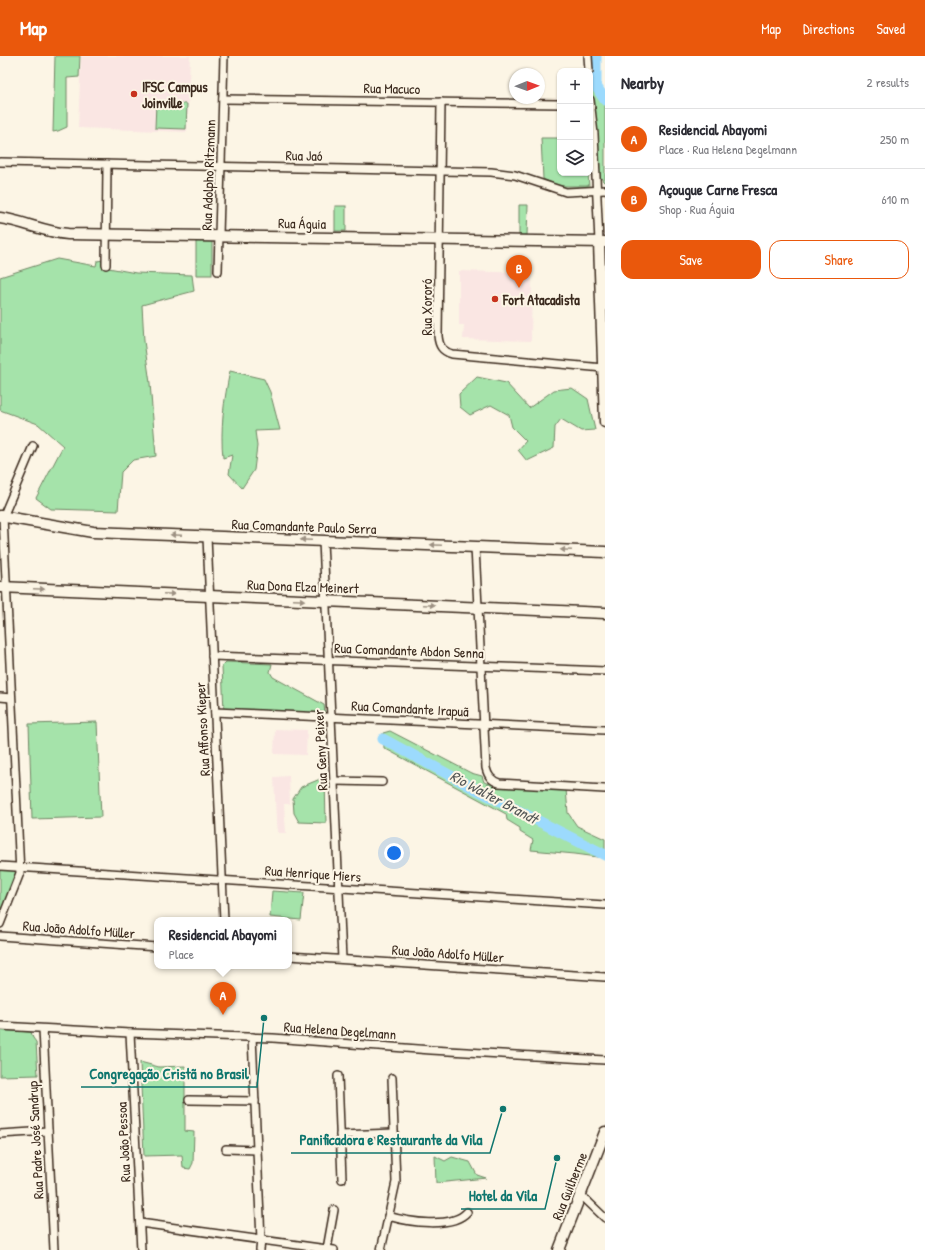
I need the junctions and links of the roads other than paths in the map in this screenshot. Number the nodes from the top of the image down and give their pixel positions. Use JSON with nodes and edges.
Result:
{"nodes":[{"id":1,"x":224,"y":56,"type":"edge"},
{"id":2,"x":588,"y":56,"type":"edge"},
{"id":3,"x":589,"y":68,"type":"edge"},
{"id":4,"x":223,"y":99,"type":"junction"},
{"id":5,"x":441,"y":102,"type":"junction"},
{"id":6,"x":557,"y":104,"type":"edge"},
{"id":7,"x":593,"y":126,"type":"edge"},
{"id":8,"x":0,"y":162,"type":"edge"},
{"id":9,"x":107,"y":164,"type":"junction"},
{"id":10,"x":221,"y":167,"type":"junction"},
{"id":11,"x":440,"y":171,"type":"junction"},
{"id":12,"x":601,"y":190,"type":"edge"},
{"id":13,"x":0,"y":218,"type":"edge"},
{"id":14,"x":106,"y":235,"type":"junction"},
{"id":15,"x":219,"y":236,"type":"junction"},
{"id":16,"x":439,"y":239,"type":"junction"},
{"id":17,"x":602,"y":242,"type":"edge"},
{"id":18,"x":106,"y":265,"type":"dead end"},
{"id":19,"x":218,"y":271,"type":"dead end"},
{"id":20,"x":603,"y":311,"type":"edge"},
{"id":21,"x":604,"y":368,"type":"edge"},
{"id":22,"x":605,"y":422,"type":"edge"},
{"id":23,"x":33,"y":446,"type":"dead end"},
{"id":24,"x":2,"y":517,"type":"edge"},
{"id":25,"x":207,"y":537,"type":"junction"},
{"id":26,"x":323,"y":541,"type":"junction"},
{"id":27,"x":475,"y":546,"type":"junction"},
{"id":28,"x":605,"y":552,"type":"edge"},
{"id":29,"x":3,"y":587,"type":"edge"},
{"id":30,"x":209,"y":596,"type":"junction"},
{"id":31,"x":326,"y":601,"type":"junction"},
{"id":32,"x":478,"y":607,"type":"junction"},
{"id":33,"x":605,"y":613,"type":"edge"},
{"id":34,"x":212,"y":656,"type":"junction"},
{"id":35,"x":329,"y":660,"type":"junction"},
{"id":36,"x":481,"y":666,"type":"junction"},
{"id":37,"x":605,"y":671,"type":"edge"},
{"id":38,"x":0,"y":697,"type":"edge"},
{"id":39,"x":11,"y":698,"type":"junction"},
{"id":40,"x":214,"y":712,"type":"junction"},
{"id":41,"x":331,"y":717,"type":"junction"},
{"id":42,"x":484,"y":724,"type":"junction"},
{"id":43,"x":605,"y":730,"type":"edge"},
{"id":44,"x":334,"y":780,"type":"junction"},
{"id":45,"x":382,"y":782,"type":"dead end"},
{"id":46,"x":605,"y":789,"type":"edge"},
{"id":47,"x":0,"y":866,"type":"edge"},
{"id":48,"x":19,"y":867,"type":"junction"},
{"id":49,"x":222,"y":880,"type":"junction"},
{"id":50,"x":339,"y":888,"type":"junction"},
{"id":51,"x":605,"y":905,"type":"edge"},
{"id":52,"x":224,"y":917,"type":"edge"},
{"id":53,"x":0,"y":924,"type":"edge"},
{"id":54,"x":0,"y":936,"type":"edge"},
{"id":55,"x":154,"y":947,"type":"edge"},
{"id":56,"x":292,"y":956,"type":"edge"},
{"id":57,"x":342,"y":959,"type":"junction"},
{"id":58,"x":605,"y":977,"type":"edge"},
{"id":59,"x":0,"y":1026,"type":"edge"},
{"id":60,"x":43,"y":1029,"type":"junction"},
{"id":61,"x":130,"y":1033,"type":"junction"},
{"id":62,"x":252,"y":1037,"type":"junction"},
{"id":63,"x":605,"y":1060,"type":"edge"},
{"id":64,"x":338,"y":1076,"type":"dead end"},
{"id":65,"x":392,"y":1078,"type":"dead end"},
{"id":66,"x":189,"y":1100,"type":"dead end"},
{"id":67,"x":255,"y":1101,"type":"junction"},
{"id":68,"x":48,"y":1131,"type":"junction"},
{"id":69,"x":605,"y":1132,"type":"edge"},
{"id":70,"x":394,"y":1133,"type":"junction"},
{"id":71,"x":0,"y":1134,"type":"edge"},
{"id":72,"x":340,"y":1135,"type":"junction"},
{"id":73,"x":226,"y":1149,"type":"dead end"},
{"id":74,"x":257,"y":1150,"type":"junction"},
{"id":75,"x":342,"y":1179,"type":"dead end"},
{"id":76,"x":581,"y":1194,"type":"junction"},
{"id":77,"x":334,"y":1210,"type":"dead end"},
{"id":78,"x":467,"y":1212,"type":"dead end"},
{"id":79,"x":388,"y":1216,"type":"junction"},
{"id":80,"x":605,"y":1218,"type":"edge"},
{"id":81,"x":140,"y":1223,"type":"junction"},
{"id":82,"x":261,"y":1240,"type":"junction"},
{"id":83,"x":54,"y":1250,"type":"edge"},
{"id":84,"x":141,"y":1250,"type":"edge"},
{"id":85,"x":260,"y":1250,"type":"edge"},
{"id":86,"x":331,"y":1250,"type":"edge"},
{"id":87,"x":381,"y":1250,"type":"edge"},
{"id":88,"x":558,"y":1250,"type":"edge"}],
"edges":[{"from":1,"to":4,"type":"street","name":"Rua Adolpho Ritzmann"},
{"from":2,"to":3,"type":"street"},
{"from":4,"to":5,"type":"street","name":"Rua Macuco"},
{"from":4,"to":10,"type":"street","name":"Rua Adolpho Ritzmann"},
{"from":5,"to":6,"type":"street","name":"Rua Macuco"},
{"from":5,"to":11,"type":"street","name":"Rua Xororó"},
{"from":7,"to":12,"type":"street"},
{"from":8,"to":9,"type":"street","name":"Rua Jaó"},
{"from":9,"to":10,"type":"street","name":"Rua Jaó"},
{"from":9,"to":14,"type":"street"},
{"from":10,"to":11,"type":"street","name":"Rua Jaó"},
{"from":10,"to":15,"type":"street","name":"Rua Adolpho Ritzmann"},
{"from":11,"to":12,"type":"street","name":"Rua Jaó"},
{"from":11,"to":16,"type":"street","name":"Rua Xororó"},
{"from":12,"to":17,"type":"street"},
{"from":13,"to":14,"type":"street","name":"Rua Águia"},
{"from":14,"to":15,"type":"street","name":"Rua Águia"},
{"from":14,"to":18,"type":"street"},
{"from":15,"to":16,"type":"street","name":"Rua Águia"},
{"from":15,"to":19,"type":"street","name":"Rua Adolpho Ritzmann"},
{"from":16,"to":17,"type":"street","name":"Rua Águia"},
{"from":16,"to":21,"type":"street","name":"Rua Xororó"},
{"from":17,"to":20,"type":"street"},
{"from":20,"to":21,"type":"street"},
{"from":21,"to":22,"type":"street"},
{"from":23,"to":24,"type":"street"},
{"from":25,"to":24,"type":"street","name":"Rua Comandante Paulo Serra","one_way":true},
{"from":24,"to":29,"type":"street"},
{"from":26,"to":25,"type":"street","name":"Rua Comandante Paulo Serra","one_way":true},
{"from":25,"to":30,"type":"street","name":"Rua Affonso Kieper"},
{"from":27,"to":26,"type":"street","name":"Rua Comandante Paulo Serra","one_way":true},
{"from":26,"to":31,"type":"street","name":"Rua Geny Peixer"},
{"from":28,"to":27,"type":"street","name":"Rua Comandante Paulo Serra","one_way":true},
{"from":27,"to":32,"type":"street"},
{"from":29,"to":30,"type":"street","name":"Rua Dona Elza Meinert","one_way":true},
{"from":29,"to":39,"type":"street"},
{"from":30,"to":31,"type":"street","name":"Rua Dona Elza Meinert","one_way":true},
{"from":30,"to":34,"type":"street","name":"Rua Affonso Kieper"},
{"from":31,"to":32,"type":"street","name":"Rua Dona Elza Meinert","one_way":true},
{"from":31,"to":35,"type":"street","name":"Rua Geny Peixer"},
{"from":32,"to":33,"type":"street","name":"Rua Dona Elza Meinert"},
{"from":32,"to":36,"type":"street"},
{"from":34,"to":35,"type":"street","name":"Rua Comandante Abdon Senna"},
{"from":34,"to":40,"type":"street","name":"Rua Affonso Kieper"},
{"from":35,"to":36,"type":"street","name":"Rua Comandante Abdon Senna"},
{"from":35,"to":41,"type":"street","name":"Rua Geny Peixer"},
{"from":36,"to":37,"type":"street","name":"Rua Comandante Abdon Senna"},
{"from":36,"to":42,"type":"street"},
{"from":38,"to":39,"type":"street"},
{"from":39,"to":48,"type":"street"},
{"from":40,"to":41,"type":"street","name":"Rua Comandante Irapuã"},
{"from":40,"to":49,"type":"street","name":"Rua Affonso Kieper"},
{"from":41,"to":42,"type":"street","name":"Rua Comandante Irapuã"},
{"from":41,"to":44,"type":"street","name":"Rua Geny Peixer"},
{"from":42,"to":43,"type":"street","name":"Rua Comandante Irapuã"},
{"from":42,"to":46,"type":"street"},
{"from":44,"to":45,"type":"street"},
{"from":44,"to":50,"type":"street","name":"Rua Geny Peixer"},
{"from":47,"to":48,"type":"street","name":"Rua Henrique Miers"},
{"from":48,"to":49,"type":"street","name":"Rua Henrique Miers"},
{"from":48,"to":53,"type":"street"},
{"from":49,"to":50,"type":"street","name":"Rua Henrique Miers"},
{"from":49,"to":52,"type":"street","name":"Rua Affonso Kieper"},
{"from":50,"to":51,"type":"street","name":"Rua Henrique Miers"},
{"from":50,"to":57,"type":"street","name":"Rua Geny Peixer"},
{"from":54,"to":55,"type":"street","name":"Rua João Adolfo Müller"},
{"from":56,"to":57,"type":"street","name":"Rua João Adolfo Müller"},
{"from":57,"to":58,"type":"street","name":"Rua João Adolfo Müller"},
{"from":59,"to":60,"type":"street","name":"Rua Helena Degelmann"},
{"from":60,"to":61,"type":"street","name":"Rua Helena Degelmann"},
{"from":60,"to":68,"type":"street","name":"Rua Padre José Sandrup"},
{"from":61,"to":62,"type":"street","name":"Rua Helena Degelmann"},
{"from":61,"to":81,"type":"street","name":"Rua João Pessoa"},
{"from":62,"to":63,"type":"street","name":"Rua Helena Degelmann"},
{"from":62,"to":67,"type":"street"},
{"from":64,"to":72,"type":"street"},
{"from":65,"to":70,"type":"street"},
{"from":66,"to":67,"type":"street"},
{"from":67,"to":74,"type":"street"},
{"from":68,"to":71,"type":"street"},
{"from":68,"to":83,"type":"street","name":"Rua Padre José Sandrup"},
{"from":69,"to":76,"type":"street","name":"Rua Guilherme"},
{"from":70,"to":72,"type":"street"},
{"from":70,"to":79,"type":"street"},
{"from":72,"to":75,"type":"street"},
{"from":73,"to":74,"type":"street"},
{"from":74,"to":82,"type":"street"},
{"from":76,"to":80,"type":"street"},
{"from":76,"to":88,"type":"street","name":"Rua Guilherme"},
{"from":77,"to":86,"type":"street"},
{"from":78,"to":79,"type":"street"},
{"from":79,"to":87,"type":"street"},
{"from":81,"to":82,"type":"street"},
{"from":81,"to":84,"type":"street","name":"Rua João Pessoa"},
{"from":82,"to":85,"type":"street"},
{"from":82,"to":86,"type":"street"}]}
